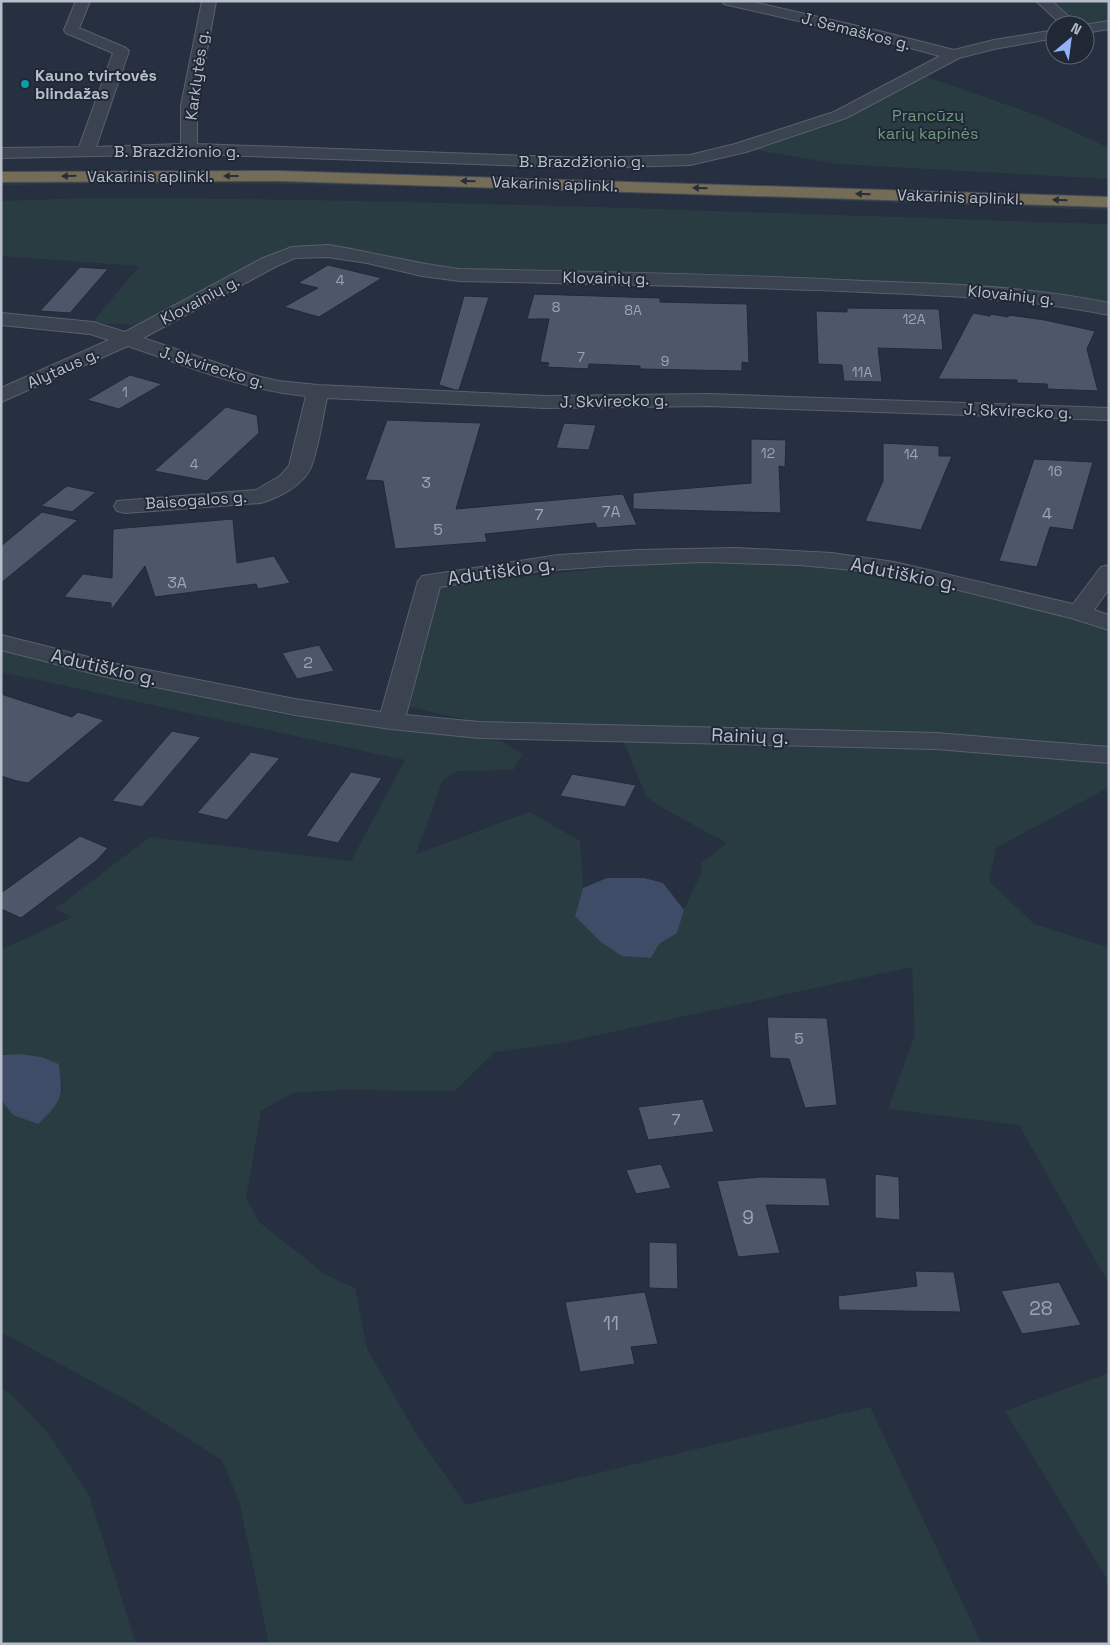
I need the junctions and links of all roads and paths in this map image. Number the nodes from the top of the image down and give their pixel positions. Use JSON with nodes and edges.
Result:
{"nodes":[{"id":1,"x":84,"y":1,"type":"edge"},
{"id":2,"x":209,"y":1,"type":"edge"},
{"id":3,"x":1043,"y":1,"type":"edge"},
{"id":4,"x":736,"y":2,"type":"edge"},
{"id":5,"x":1059,"y":15,"type":"edge"},
{"id":6,"x":1109,"y":25,"type":"edge"},
{"id":7,"x":1095,"y":27,"type":"edge"},
{"id":8,"x":1045,"y":36,"type":"edge"},
{"id":9,"x":954,"y":55,"type":"junction"},
{"id":10,"x":189,"y":149,"type":"junction"},
{"id":11,"x":86,"y":152,"type":"junction"},
{"id":12,"x":1,"y":154,"type":"edge"},
{"id":13,"x":1,"y":178,"type":"edge"},
{"id":14,"x":1,"y":192,"type":"edge"},
{"id":15,"x":1109,"y":202,"type":"edge"},
{"id":16,"x":1109,"y":215,"type":"edge"},
{"id":17,"x":1109,"y":309,"type":"edge"},
{"id":18,"x":1,"y":319,"type":"edge"},
{"id":19,"x":126,"y":340,"type":"junction"},
{"id":20,"x":318,"y":391,"type":"junction"},
{"id":21,"x":1,"y":396,"type":"edge"},
{"id":22,"x":1109,"y":414,"type":"edge"},
{"id":23,"x":125,"y":506,"type":"dead end"},
{"id":24,"x":1109,"y":572,"type":"edge"},
{"id":25,"x":1079,"y":613,"type":"junction"},
{"id":26,"x":1109,"y":623,"type":"edge"},
{"id":27,"x":1,"y":642,"type":"edge"},
{"id":28,"x":391,"y":721,"type":"junction"},
{"id":29,"x":1109,"y":755,"type":"edge"}],
"edges":[{"from":1,"to":11,"type":"street"},
{"from":2,"to":10,"type":"street","name":"Karklytės g."},
{"from":3,"to":5,"type":"street"},
{"from":4,"to":9,"type":"street","name":"J. Semaškos g."},
{"from":6,"to":7,"type":"street"},
{"from":8,"to":9,"type":"street","name":"B. Brazdžionio g."},
{"from":9,"to":10,"type":"street","name":"B. Brazdžionio g."},
{"from":10,"to":11,"type":"street","name":"B. Brazdžionio g."},
{"from":11,"to":12,"type":"street","name":"B. Brazdžionio g."},
{"from":15,"to":13,"type":"highway","name":"Vakarinis aplinkl.","one_way":true},
{"from":14,"to":16,"type":"highway","name":"Vakarinis aplinkl."},
{"from":17,"to":19,"type":"street","name":"Klovainių g."},
{"from":18,"to":19,"type":"street","name":"J. Skvirecko g."},
{"from":19,"to":20,"type":"street","name":"J. Skvirecko g."},
{"from":19,"to":21,"type":"street","name":"Alytaus g."},
{"from":20,"to":22,"type":"street","name":"J. Skvirecko g."},
{"from":20,"to":23,"type":"street","name":"Baisogalos g."},
{"from":24,"to":25,"type":"street"},
{"from":25,"to":26,"type":"street","name":"Adutiškio g."},
{"from":25,"to":28,"type":"street","name":"Adutiškio g."},
{"from":27,"to":28,"type":"street","name":"Adutiškio g."},
{"from":28,"to":29,"type":"street","name":"Rainių g."}]}
